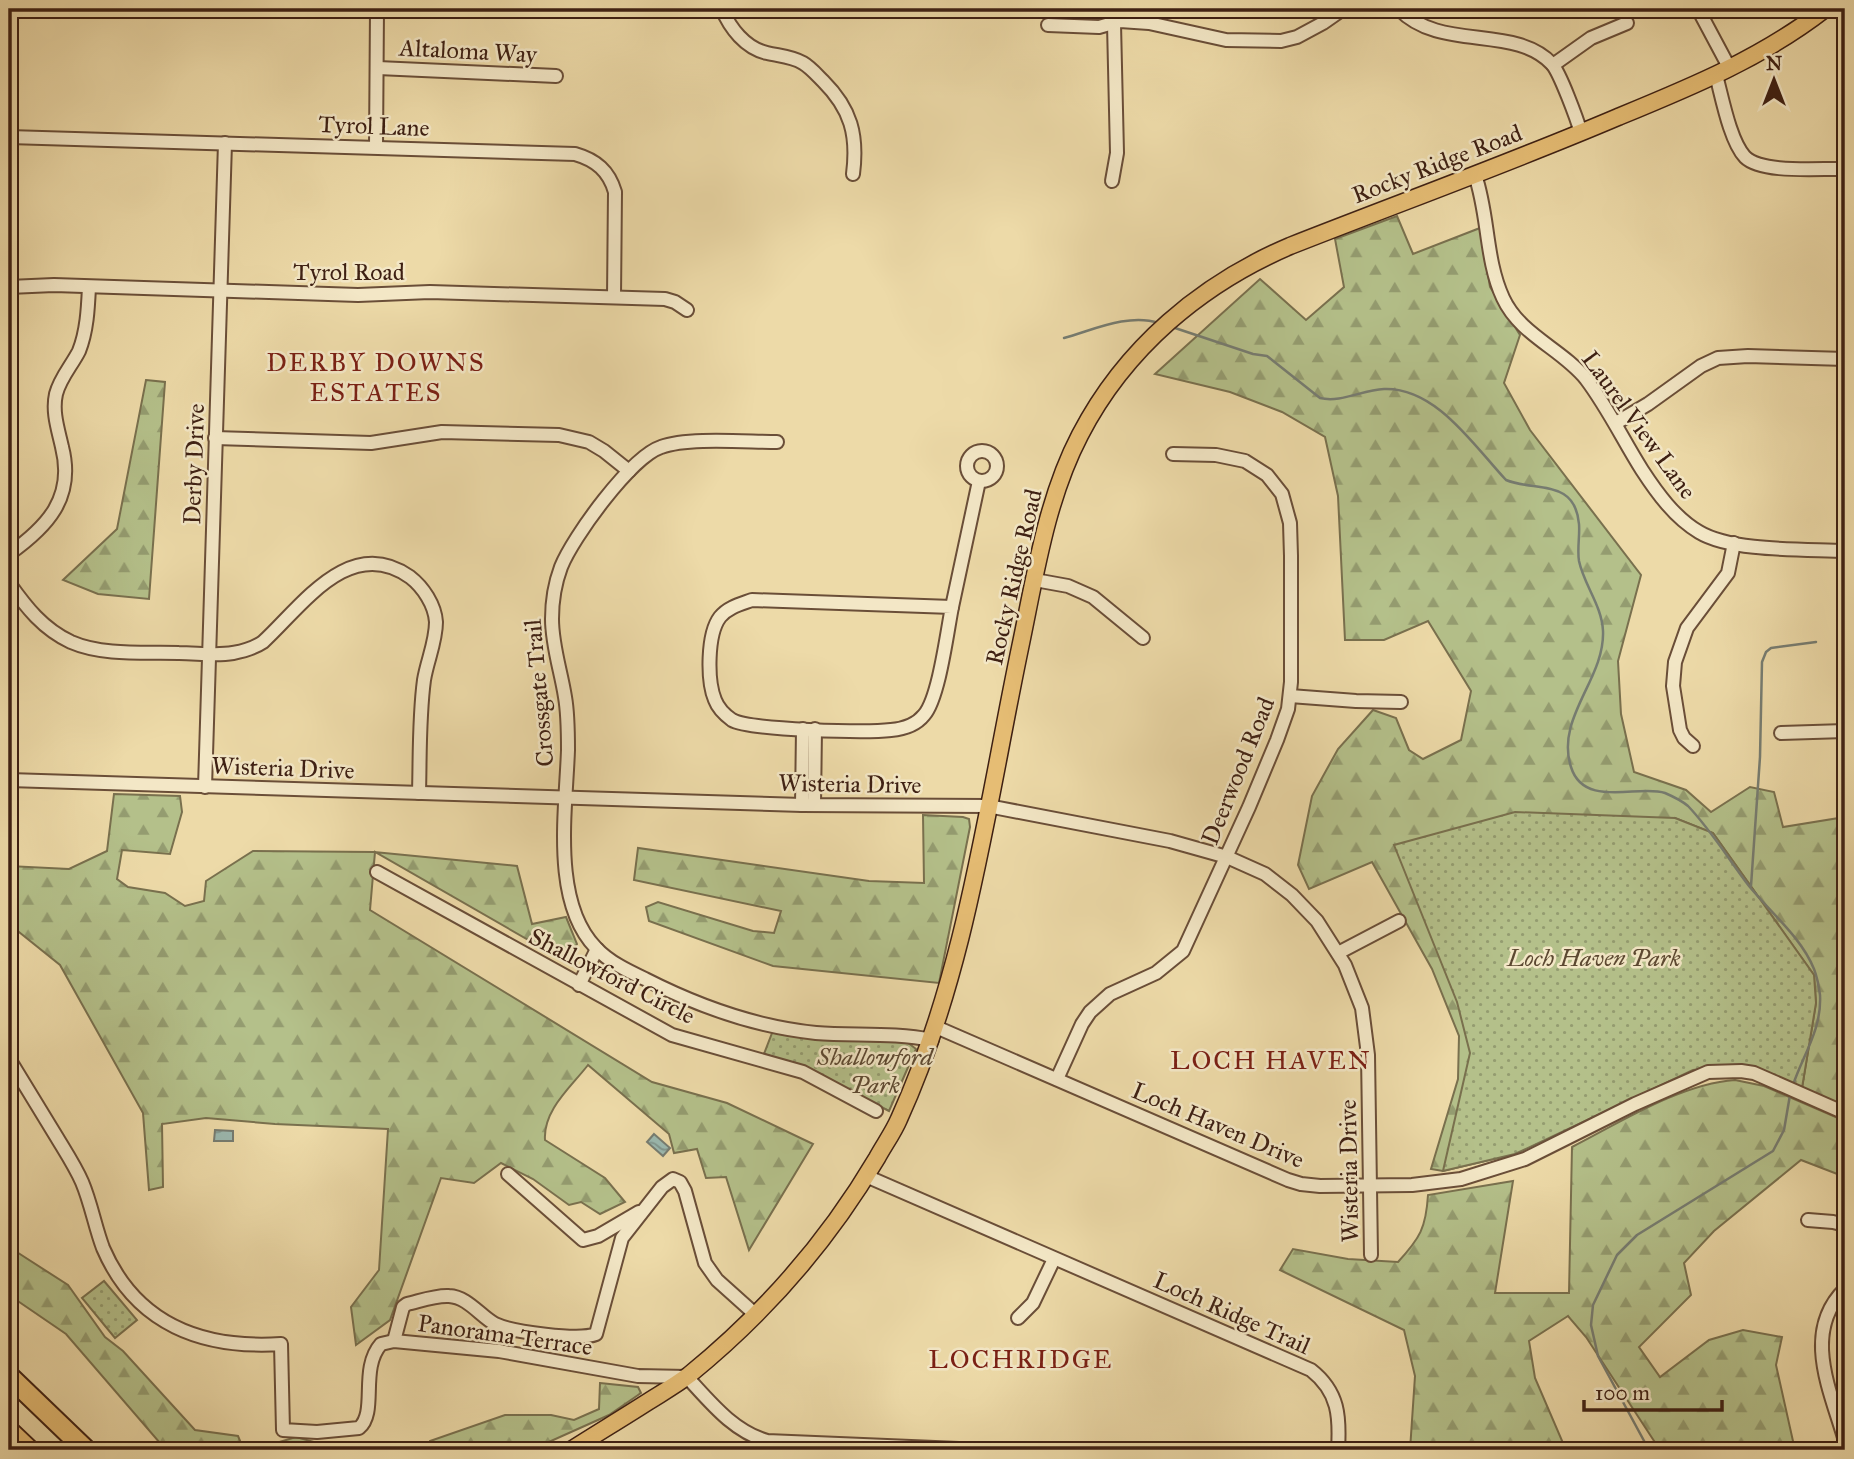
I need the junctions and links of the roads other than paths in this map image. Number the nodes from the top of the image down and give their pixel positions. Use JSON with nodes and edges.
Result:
{"nodes":[{"id":1,"x":377,"y":9,"type":"edge"},
{"id":2,"x":722,"y":9,"type":"edge"},
{"id":3,"x":1343,"y":9,"type":"edge"},
{"id":4,"x":1399,"y":9,"type":"edge"},
{"id":5,"x":1698,"y":9,"type":"edge"},
{"id":6,"x":1825,"y":9,"type":"edge"},
{"id":7,"x":1627,"y":23,"type":"dead end"},
{"id":8,"x":1048,"y":24,"type":"dead end"},
{"id":9,"x":1114,"y":24,"type":"junction"},
{"id":10,"x":1553,"y":65,"type":"junction"},
{"id":11,"x":378,"y":68,"type":"junction"},
{"id":12,"x":1723,"y":72,"type":"junction"},
{"id":13,"x":556,"y":76,"type":"dead end"},
{"id":14,"x":1581,"y":133,"type":"junction"},
{"id":15,"x":9,"y":137,"type":"edge"},
{"id":16,"x":225,"y":143,"type":"junction"},
{"id":17,"x":376,"y":148,"type":"junction"},
{"id":18,"x":1845,"y":169,"type":"edge"},
{"id":19,"x":853,"y":174,"type":"dead end"},
{"id":20,"x":1475,"y":174,"type":"junction"},
{"id":21,"x":1112,"y":181,"type":"dead end"},
{"id":22,"x":9,"y":287,"type":"edge"},
{"id":23,"x":89,"y":287,"type":"junction"},
{"id":24,"x":221,"y":291,"type":"junction"},
{"id":25,"x":614,"y":297,"type":"junction"},
{"id":26,"x":687,"y":310,"type":"dead end"},
{"id":27,"x":1845,"y":359,"type":"edge"},
{"id":28,"x":1616,"y":423,"type":"junction"},
{"id":29,"x":215,"y":438,"type":"junction"},
{"id":30,"x":777,"y":442,"type":"dead end"},
{"id":31,"x":1173,"y":454,"type":"dead end"},
{"id":32,"x":629,"y":471,"type":"junction"},
{"id":33,"x":979,"y":481,"type":"dead end"},
{"id":34,"x":1734,"y":543,"type":"junction"},
{"id":35,"x":1845,"y":551,"type":"edge"},
{"id":36,"x":9,"y":554,"type":"edge"},
{"id":37,"x":1035,"y":580,"type":"junction"},
{"id":38,"x":9,"y":583,"type":"edge"},
{"id":39,"x":952,"y":607,"type":"junction"},
{"id":40,"x":1143,"y":638,"type":"dead end"},
{"id":41,"x":209,"y":654,"type":"junction"},
{"id":42,"x":1290,"y":696,"type":"junction"},
{"id":43,"x":1401,"y":702,"type":"dead end"},
{"id":44,"x":809,"y":729,"type":"junction"},
{"id":45,"x":1845,"y":731,"type":"edge"},
{"id":46,"x":1781,"y":733,"type":"dead end"},
{"id":47,"x":1693,"y":746,"type":"dead end"},
{"id":48,"x":9,"y":780,"type":"edge"},
{"id":49,"x":205,"y":787,"type":"junction"},
{"id":50,"x":419,"y":793,"type":"junction"},
{"id":51,"x":567,"y":797,"type":"junction"},
{"id":52,"x":808,"y":805,"type":"junction"},
{"id":53,"x":988,"y":806,"type":"junction"},
{"id":54,"x":1227,"y":856,"type":"junction"},
{"id":55,"x":377,"y":872,"type":"dead end"},
{"id":56,"x":1399,"y":921,"type":"dead end"},
{"id":57,"x":597,"y":949,"type":"junction"},
{"id":58,"x":1338,"y":954,"type":"junction"},
{"id":59,"x":579,"y":985,"type":"junction"},
{"id":60,"x":934,"y":1034,"type":"junction"},
{"id":61,"x":9,"y":1059,"type":"edge"},
{"id":62,"x":1057,"y":1079,"type":"junction"},
{"id":63,"x":876,"y":1111,"type":"dead end"},
{"id":64,"x":1845,"y":1113,"type":"edge"},
{"id":65,"x":508,"y":1174,"type":"dead end"},
{"id":66,"x":866,"y":1175,"type":"junction"},
{"id":67,"x":1369,"y":1185,"type":"junction"},
{"id":68,"x":645,"y":1209,"type":"junction"},
{"id":69,"x":1808,"y":1220,"type":"dead end"},
{"id":70,"x":1845,"y":1226,"type":"edge"},
{"id":71,"x":1371,"y":1255,"type":"dead end"},
{"id":72,"x":1054,"y":1259,"type":"junction"},
{"id":73,"x":1845,"y":1290,"type":"edge"},
{"id":74,"x":756,"y":1315,"type":"junction"},
{"id":75,"x":1018,"y":1318,"type":"dead end"},
{"id":76,"x":394,"y":1341,"type":"junction"},
{"id":77,"x":9,"y":1376,"type":"edge"},
{"id":78,"x":687,"y":1377,"type":"junction"},
{"id":79,"x":1840,"y":1404,"type":"edge"},
{"id":80,"x":9,"y":1431,"type":"edge"},
{"id":81,"x":1845,"y":1441,"type":"edge"},
{"id":82,"x":843,"y":1447,"type":"edge"},
{"id":83,"x":29,"y":1450,"type":"edge"},
{"id":84,"x":86,"y":1450,"type":"edge"},
{"id":85,"x":571,"y":1450,"type":"edge"},
{"id":86,"x":983,"y":1450,"type":"edge"},
{"id":87,"x":1338,"y":1450,"type":"edge"}],
"edges":[{"from":1,"to":11,"type":"street"},
{"from":2,"to":19,"type":"street"},
{"from":3,"to":9,"type":"street"},
{"from":4,"to":10,"type":"street"},
{"from":5,"to":12,"type":"street"},
{"from":6,"to":12,"type":"main road","name":"Rocky Ridge Road"},
{"from":7,"to":10,"type":"street"},
{"from":8,"to":9,"type":"street"},
{"from":9,"to":21,"type":"street"},
{"from":10,"to":14,"type":"street"},
{"from":11,"to":13,"type":"street","name":"Altaloma Way"},
{"from":11,"to":17,"type":"street"},
{"from":12,"to":14,"type":"main road","name":"Rocky Ridge Road"},
{"from":12,"to":18,"type":"street"},
{"from":14,"to":20,"type":"main road","name":"Rocky Ridge Road"},
{"from":15,"to":16,"type":"street","name":"Tyrol Lane"},
{"from":16,"to":17,"type":"street","name":"Tyrol Lane"},
{"from":16,"to":24,"type":"street","name":"Derby Drive"},
{"from":17,"to":25,"type":"street","name":"Tyrol Lane"},
{"from":20,"to":28,"type":"street","name":"Laurel View Lane"},
{"from":20,"to":37,"type":"main road","name":"Rocky Ridge Road"},
{"from":22,"to":23,"type":"street","name":"Tyrol Road"},
{"from":23,"to":24,"type":"street","name":"Tyrol Road"},
{"from":23,"to":36,"type":"street"},
{"from":24,"to":25,"type":"street","name":"Tyrol Road"},
{"from":24,"to":29,"type":"street","name":"Derby Drive"},
{"from":25,"to":26,"type":"street","name":"Tyrol Road"},
{"from":27,"to":28,"type":"street"},
{"from":28,"to":34,"type":"street","name":"Laurel View Lane"},
{"from":29,"to":32,"type":"street"},
{"from":29,"to":41,"type":"street","name":"Derby Drive"},
{"from":30,"to":32,"type":"street","name":"Crossgate Trail"},
{"from":31,"to":42,"type":"street","name":"Deerwood Road"},
{"from":32,"to":51,"type":"street","name":"Crossgate Trail"},
{"from":33,"to":39,"type":"street"},
{"from":34,"to":35,"type":"street","name":"Laurel View Lane"},
{"from":34,"to":47,"type":"street"},
{"from":37,"to":40,"type":"street"},
{"from":37,"to":53,"type":"main road","name":"Rocky Ridge Road"},
{"from":38,"to":41,"type":"street"},
{"from":39,"to":44,"type":"street"},
{"from":39,"to":44,"type":"street"},
{"from":41,"to":49,"type":"street","name":"Derby Drive"},
{"from":41,"to":50,"type":"street"},
{"from":42,"to":43,"type":"street"},
{"from":42,"to":54,"type":"street","name":"Deerwood Road"},
{"from":44,"to":52,"type":"street"},
{"from":45,"to":46,"type":"street"},
{"from":48,"to":49,"type":"street","name":"Wisteria Drive"},
{"from":49,"to":50,"type":"street","name":"Wisteria Drive"},
{"from":50,"to":51,"type":"street","name":"Wisteria Drive"},
{"from":51,"to":52,"type":"street","name":"Wisteria Drive"},
{"from":51,"to":57,"type":"street","name":"Crossgate Trail"},
{"from":52,"to":53,"type":"street","name":"Wisteria Drive"},
{"from":53,"to":54,"type":"street","name":"Wisteria Drive"},
{"from":53,"to":60,"type":"main road","name":"Rocky Ridge Road"},
{"from":54,"to":58,"type":"street","name":"Wisteria Drive"},
{"from":54,"to":62,"type":"street","name":"Deerwood Road"},
{"from":55,"to":59,"type":"street","name":"Shallowford Circle"},
{"from":56,"to":58,"type":"street"},
{"from":57,"to":59,"type":"street"},
{"from":57,"to":60,"type":"street","name":"Loch Haven Drive"},
{"from":58,"to":67,"type":"street","name":"Wisteria Drive"},
{"from":59,"to":63,"type":"street","name":"Shallowford Circle"},
{"from":60,"to":62,"type":"street","name":"Loch Haven Drive"},
{"from":60,"to":66,"type":"main road","name":"Rocky Ridge Road"},
{"from":61,"to":76,"type":"street","name":"Panorama Terrace"},
{"from":62,"to":67,"type":"street","name":"Loch Haven Drive"},
{"from":64,"to":67,"type":"street","name":"Loch Haven Drive"},
{"from":65,"to":68,"type":"street"},
{"from":66,"to":72,"type":"street","name":"Loch Ridge Trail"},
{"from":66,"to":74,"type":"main road","name":"Rocky Ridge Road"},
{"from":67,"to":71,"type":"street","name":"Wisteria Drive"},
{"from":68,"to":74,"type":"street"},
{"from":68,"to":76,"type":"street"},
{"from":69,"to":70,"type":"street"},
{"from":72,"to":75,"type":"street"},
{"from":72,"to":87,"type":"street","name":"Loch Ridge Trail"},
{"from":73,"to":79,"type":"street"},
{"from":74,"to":78,"type":"main road","name":"Rocky Ridge Road"},
{"from":76,"to":78,"type":"street","name":"Panorama Terrace"},
{"from":77,"to":84,"type":"highway"},
{"from":78,"to":82,"type":"street"},
{"from":78,"to":85,"type":"main road","name":"Rocky Ridge Road"},
{"from":79,"to":81,"type":"street"},
{"from":80,"to":83,"type":"highway"},
{"from":82,"to":86,"type":"street"}]}
